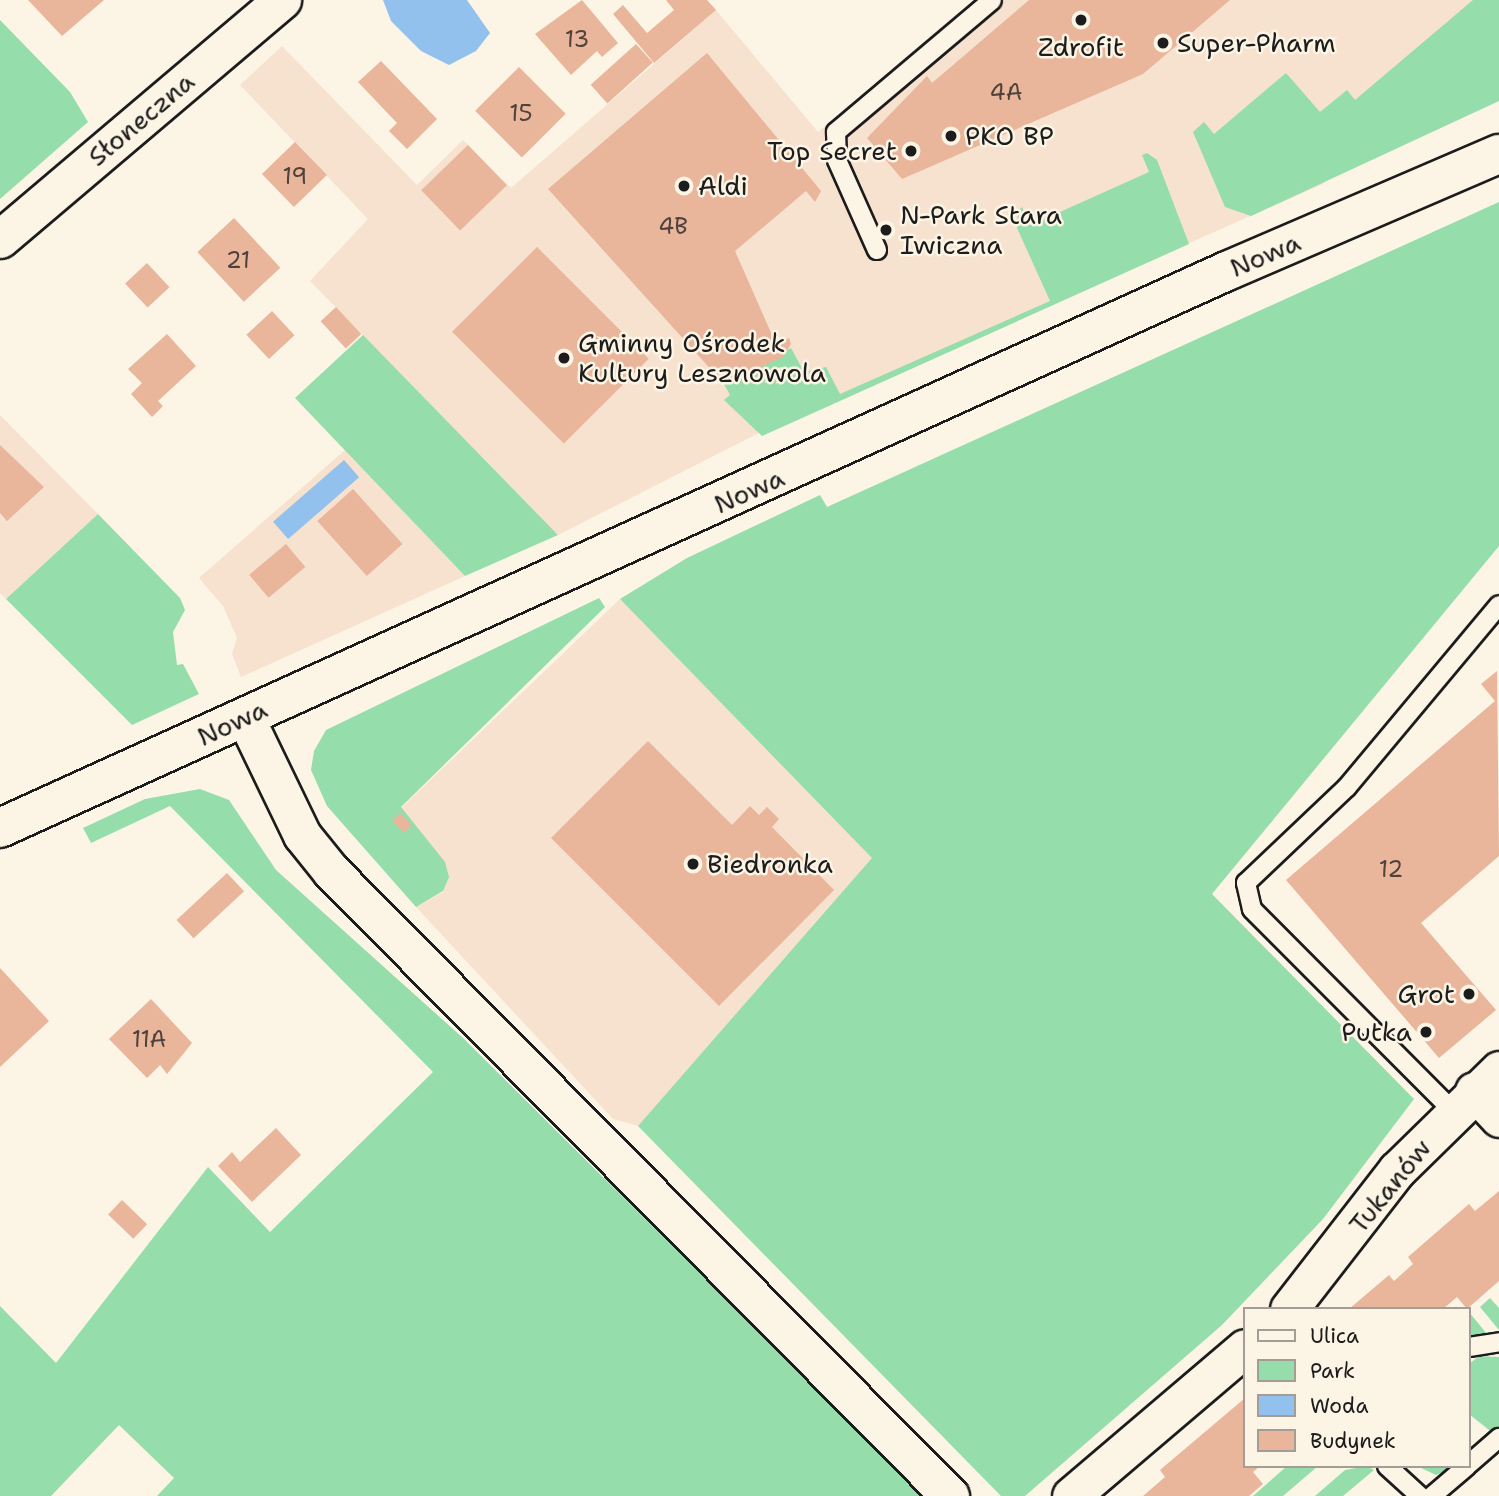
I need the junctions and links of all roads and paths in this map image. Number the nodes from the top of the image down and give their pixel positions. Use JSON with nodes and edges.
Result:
{"nodes":[{"id":1,"x":282,"y":0,"type":"edge"},
{"id":2,"x":992,"y":0,"type":"edge"},
{"id":3,"x":1499,"y":154,"type":"edge"},
{"id":4,"x":0,"y":239,"type":"edge"},
{"id":5,"x":877,"y":250,"type":"dead end"},
{"id":6,"x":1499,"y":605,"type":"edge"},
{"id":7,"x":245,"y":717,"type":"junction"},
{"id":8,"x":0,"y":828,"type":"edge"},
{"id":9,"x":1475,"y":1091,"type":"edge"},
{"id":10,"x":1499,"y":1118,"type":"edge"},
{"id":11,"x":1291,"y":1307,"type":"edge"},
{"id":12,"x":1499,"y":1342,"type":"edge"},
{"id":13,"x":1471,"y":1347,"type":"edge"},
{"id":14,"x":1244,"y":1349,"type":"edge"},
{"id":15,"x":1499,"y":1438,"type":"edge"},
{"id":16,"x":1471,"y":1462,"type":"edge"},
{"id":17,"x":1390,"y":1468,"type":"edge"},
{"id":18,"x":1465,"y":1468,"type":"edge"},
{"id":19,"x":950,"y":1496,"type":"edge"},
{"id":20,"x":1071,"y":1496,"type":"edge"},
{"id":21,"x":1420,"y":1496,"type":"edge"},
{"id":22,"x":1433,"y":1496,"type":"edge"}],
"edges":[{"from":1,"to":4,"type":"street","name":"Słoneczna"},
{"from":2,"to":5,"type":"lane"},
{"from":3,"to":7,"type":"main road","name":"Nowa"},
{"from":6,"to":9,"type":"lane"},
{"from":7,"to":8,"type":"main road","name":"Nowa"},
{"from":7,"to":19,"type":"street"},
{"from":9,"to":10,"type":"street"},
{"from":9,"to":11,"type":"street","name":"Tukanów"},
{"from":12,"to":13,"type":"lane"},
{"from":14,"to":20,"type":"street"},
{"from":15,"to":16,"type":"lane"},
{"from":17,"to":21,"type":"lane"},
{"from":18,"to":22,"type":"lane"}]}
